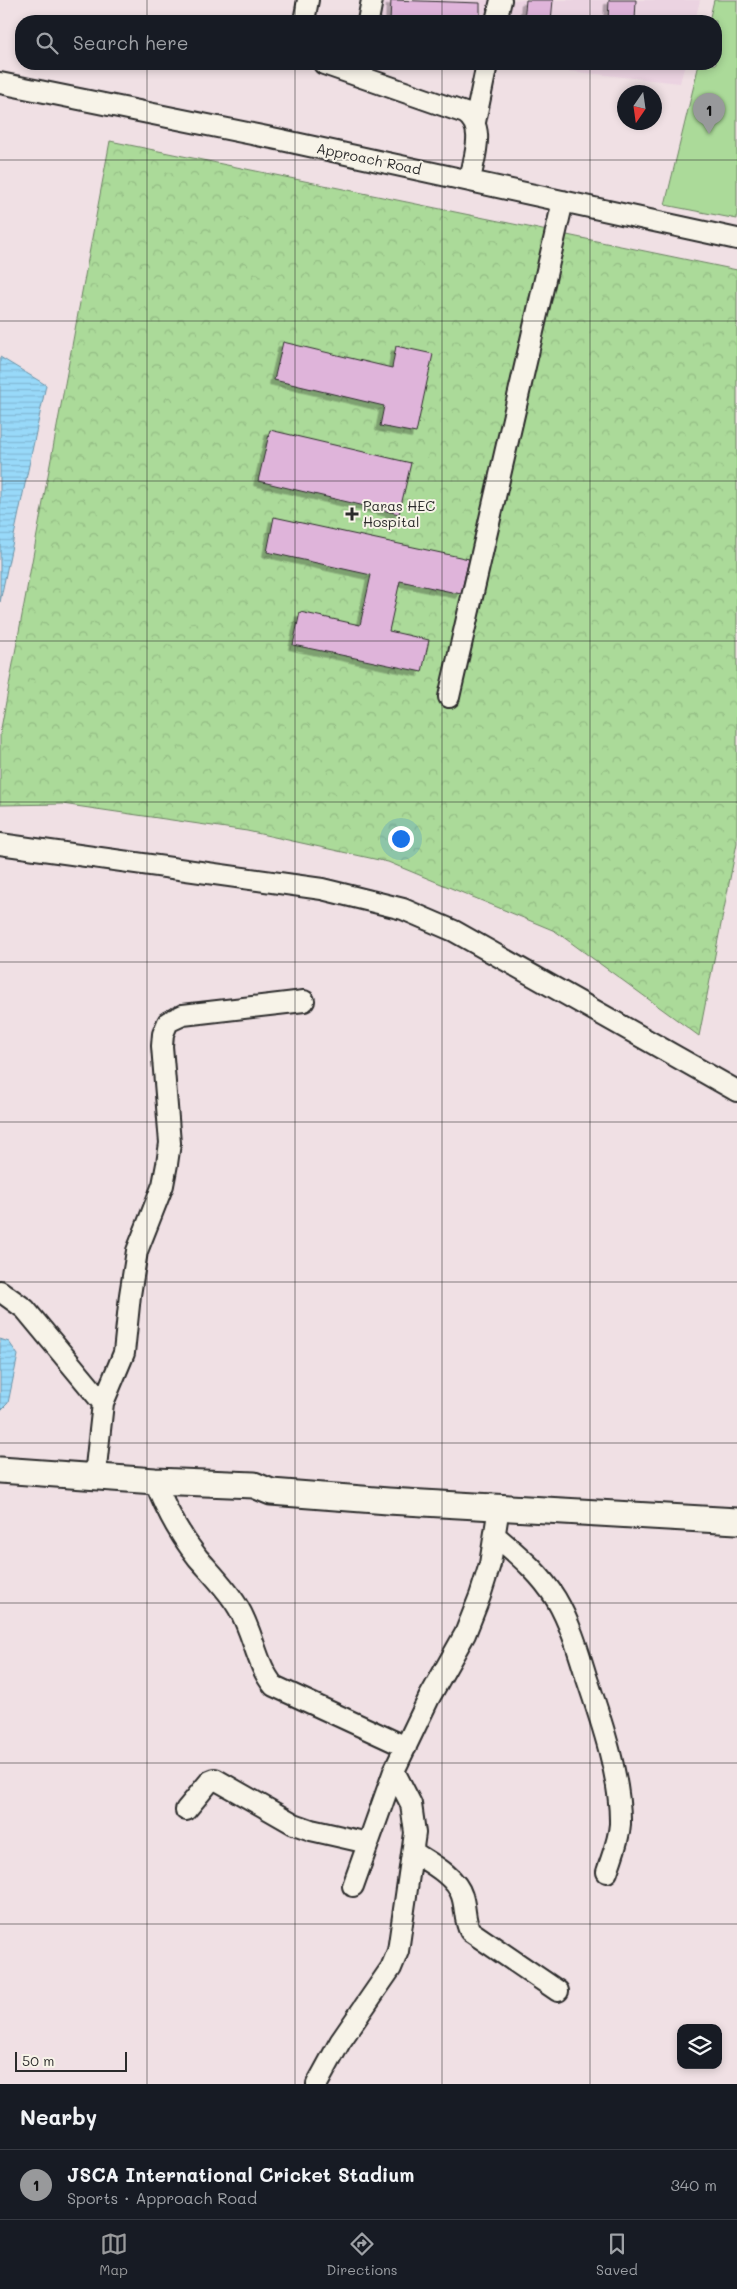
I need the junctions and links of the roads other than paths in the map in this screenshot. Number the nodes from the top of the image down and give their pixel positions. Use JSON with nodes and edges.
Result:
{"nodes":[{"id":1,"x":308,"y":0,"type":"edge"},
{"id":2,"x":372,"y":0,"type":"edge"},
{"id":3,"x":501,"y":0,"type":"edge"},
{"id":4,"x":305,"y":15,"type":"edge"},
{"id":5,"x":369,"y":15,"type":"edge"},
{"id":6,"x":497,"y":15,"type":"edge"},
{"id":7,"x":358,"y":70,"type":"edge"},
{"id":8,"x":487,"y":70,"type":"edge"},
{"id":9,"x":0,"y":83,"type":"edge"},
{"id":10,"x":475,"y":122,"type":"junction"},
{"id":11,"x":470,"y":181,"type":"junction"},
{"id":12,"x":563,"y":202,"type":"junction"},
{"id":13,"x":737,"y":239,"type":"edge"},
{"id":14,"x":449,"y":697,"type":"dead end"},
{"id":15,"x":0,"y":844,"type":"edge"},
{"id":16,"x":304,"y":1001,"type":"dead end"},
{"id":17,"x":737,"y":1092,"type":"edge"},
{"id":18,"x":0,"y":1290,"type":"edge"},
{"id":19,"x":103,"y":1403,"type":"junction"},
{"id":20,"x":0,"y":1470,"type":"edge"},
{"id":21,"x":95,"y":1476,"type":"junction"},
{"id":22,"x":155,"y":1481,"type":"junction"},
{"id":23,"x":254,"y":1485,"type":"junction"},
{"id":24,"x":737,"y":1506,"type":"edge"},
{"id":25,"x":499,"y":1507,"type":"junction"},
{"id":26,"x":737,"y":1521,"type":"edge"},
{"id":27,"x":496,"y":1536,"type":"junction"},
{"id":28,"x":406,"y":1746,"type":"junction"},
{"id":29,"x":394,"y":1771,"type":"junction"},
{"id":30,"x":186,"y":1810,"type":"dead end"},
{"id":31,"x":368,"y":1843,"type":"junction"},
{"id":32,"x":413,"y":1852,"type":"junction"},
{"id":33,"x":607,"y":1872,"type":"dead end"},
{"id":34,"x":353,"y":1886,"type":"dead end"},
{"id":35,"x":558,"y":1991,"type":"dead end"},
{"id":36,"x":317,"y":2084,"type":"edge"}],
"edges":[{"from":1,"to":4,"type":"street"},
{"from":2,"to":5,"type":"street"},
{"from":3,"to":6,"type":"street"},
{"from":7,"to":10,"type":"street"},
{"from":8,"to":10,"type":"street"},
{"from":9,"to":11,"type":"street","name":"Approach Road"},
{"from":10,"to":11,"type":"street"},
{"from":11,"to":12,"type":"street","name":"Approach Road"},
{"from":12,"to":13,"type":"street","name":"Approach Road"},
{"from":12,"to":14,"type":"street"},
{"from":15,"to":17,"type":"street"},
{"from":16,"to":19,"type":"street"},
{"from":18,"to":19,"type":"street"},
{"from":19,"to":21,"type":"street"},
{"from":20,"to":21,"type":"main road"},
{"from":21,"to":22,"type":"main road"},
{"from":22,"to":23,"type":"main road"},
{"from":22,"to":28,"type":"street"},
{"from":23,"to":24,"type":"main road"},
{"from":23,"to":25,"type":"main road"},
{"from":25,"to":26,"type":"main road"},
{"from":25,"to":27,"type":"street"},
{"from":27,"to":28,"type":"street"},
{"from":27,"to":33,"type":"street"},
{"from":28,"to":29,"type":"street"},
{"from":29,"to":31,"type":"street"},
{"from":29,"to":32,"type":"street"},
{"from":30,"to":31,"type":"street"},
{"from":31,"to":34,"type":"street"},
{"from":32,"to":35,"type":"street"},
{"from":32,"to":36,"type":"street"}]}
